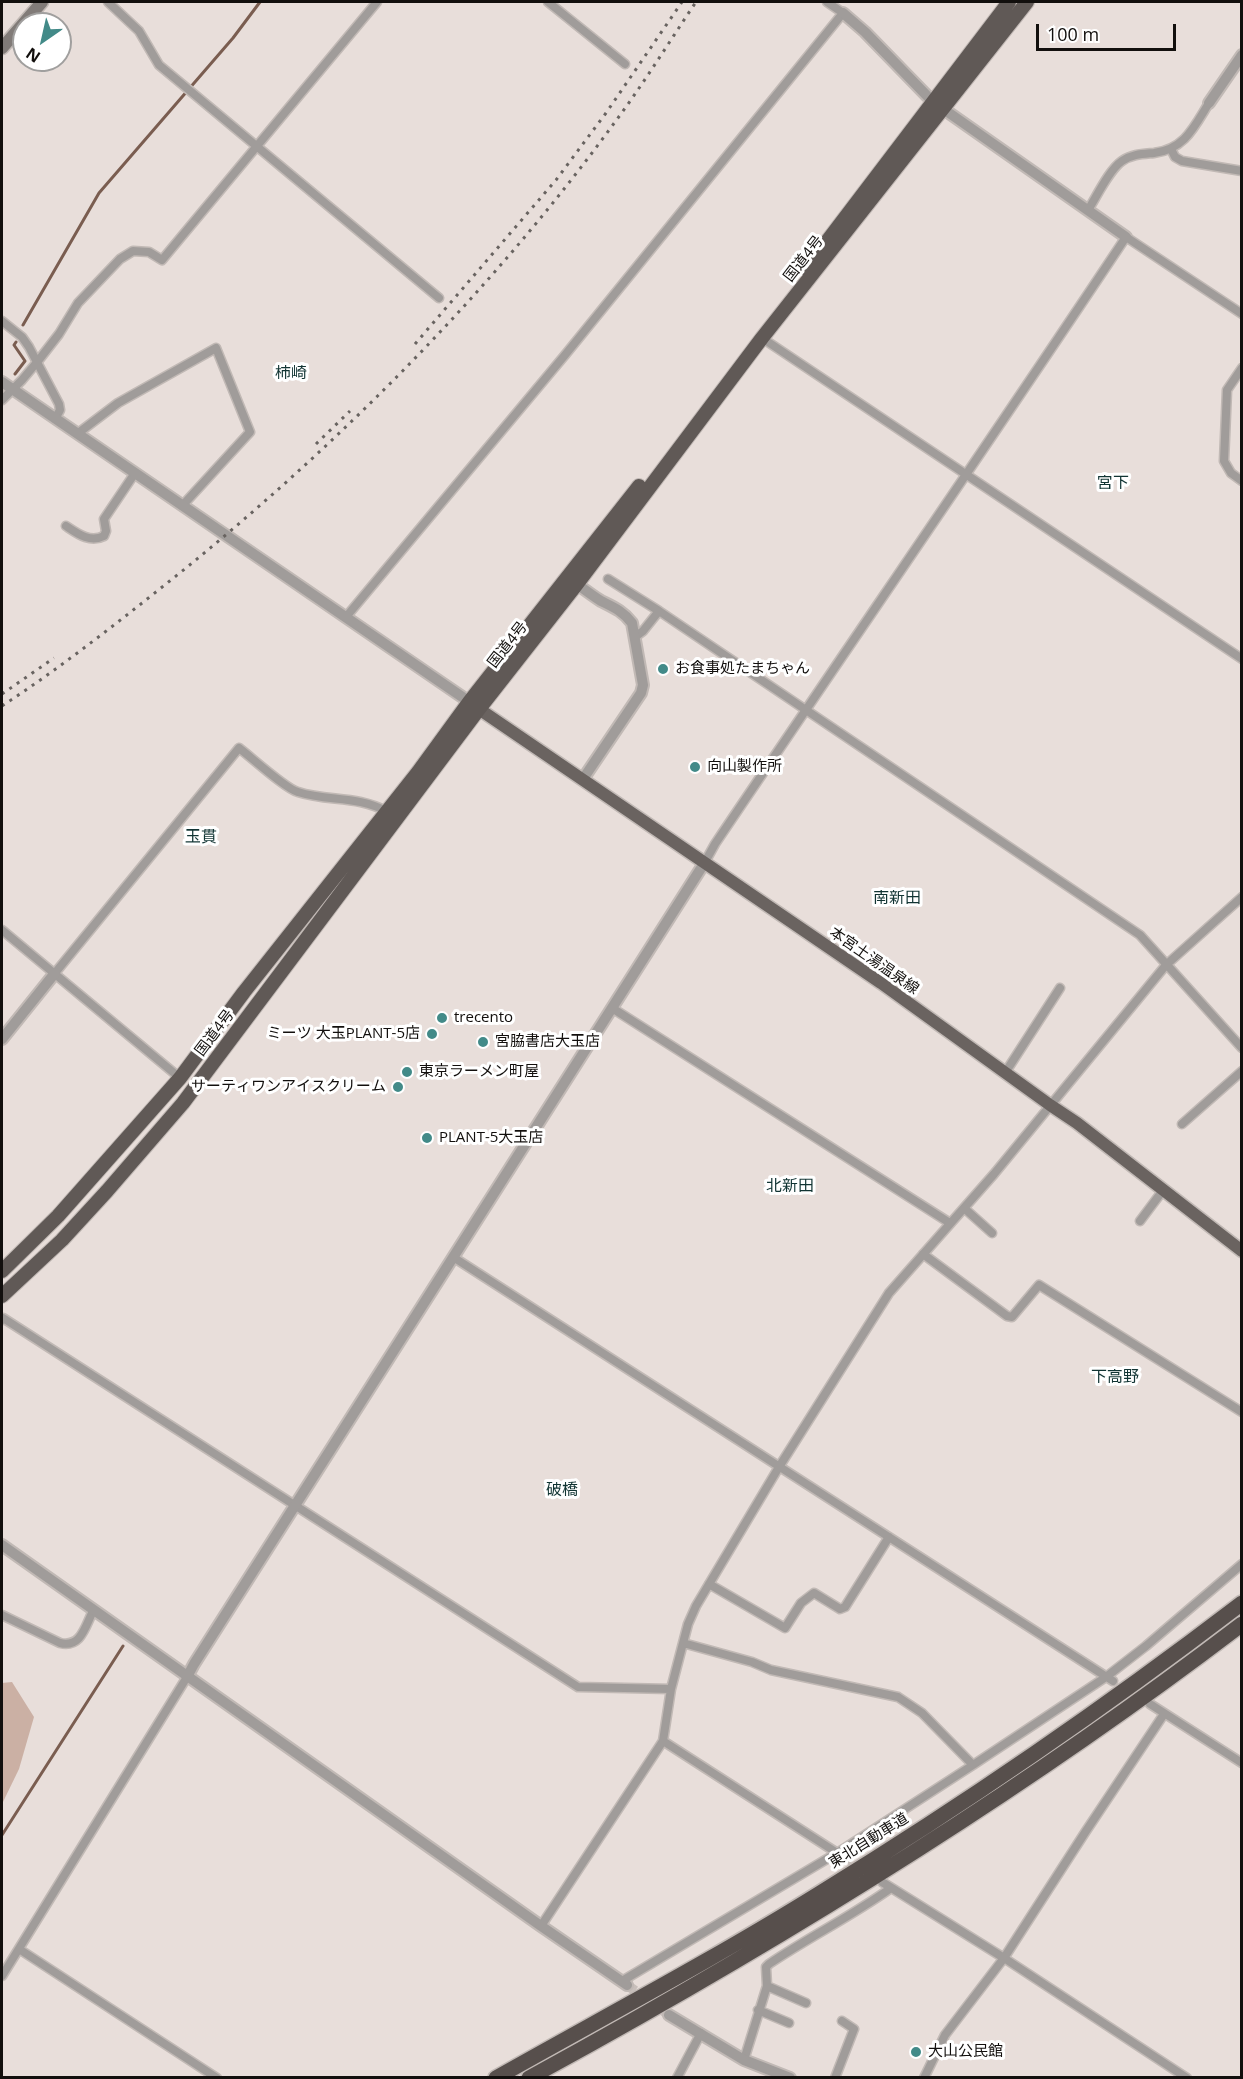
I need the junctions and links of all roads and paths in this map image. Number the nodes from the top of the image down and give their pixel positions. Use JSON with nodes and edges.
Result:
{"nodes":[{"id":1,"x":42,"y":2,"type":"edge"},
{"id":2,"x":108,"y":2,"type":"edge"},
{"id":3,"x":377,"y":2,"type":"edge"},
{"id":4,"x":548,"y":2,"type":"edge"},
{"id":5,"x":827,"y":2,"type":"edge"},
{"id":6,"x":1009,"y":2,"type":"edge"},
{"id":7,"x":1027,"y":2,"type":"edge"},
{"id":8,"x":843,"y":13,"type":"junction"},
{"id":9,"x":2,"y":48,"type":"edge"},
{"id":10,"x":1242,"y":55,"type":"edge"},
{"id":11,"x":625,"y":64,"type":"dead end"},
{"id":12,"x":932,"y":101,"type":"junction"},
{"id":13,"x":1209,"y":103,"type":"joint"},
{"id":14,"x":943,"y":110,"type":"junction"},
{"id":15,"x":257,"y":147,"type":"junction"},
{"id":16,"x":1171,"y":149,"type":"junction"},
{"id":17,"x":1242,"y":171,"type":"edge"},
{"id":18,"x":1088,"y":210,"type":"junction"},
{"id":19,"x":1126,"y":237,"type":"junction"},
{"id":20,"x":439,"y":298,"type":"dead end"},
{"id":21,"x":1242,"y":314,"type":"edge"},
{"id":22,"x":2,"y":321,"type":"edge"},
{"id":23,"x":762,"y":338,"type":"junction"},
{"id":24,"x":37,"y":362,"type":"junction"},
{"id":25,"x":1242,"y":368,"type":"edge"},
{"id":26,"x":2,"y":382,"type":"edge"},
{"id":27,"x":12,"y":390,"type":"junction"},
{"id":28,"x":2,"y":400,"type":"edge"},
{"id":29,"x":55,"y":419,"type":"junction"},
{"id":30,"x":77,"y":434,"type":"junction"},
{"id":31,"x":135,"y":473,"type":"junction"},
{"id":32,"x":966,"y":475,"type":"junction"},
{"id":33,"x":1242,"y":481,"type":"edge"},
{"id":34,"x":182,"y":506,"type":"junction"},
{"id":35,"x":66,"y":526,"type":"dead end"},
{"id":36,"x":608,"y":579,"type":"dead end"},
{"id":37,"x":577,"y":584,"type":"junction"},
{"id":38,"x":659,"y":611,"type":"junction"},
{"id":39,"x":346,"y":617,"type":"junction"},
{"id":40,"x":635,"y":637,"type":"junction"},
{"id":41,"x":1242,"y":659,"type":"edge"},
{"id":42,"x":474,"y":705,"type":"junction"},
{"id":43,"x":806,"y":709,"type":"junction"},
{"id":44,"x":583,"y":779,"type":"junction"},
{"id":45,"x":388,"y":812,"type":"junction"},
{"id":46,"x":705,"y":862,"type":"junction"},
{"id":47,"x":1242,"y":897,"type":"edge"},
{"id":48,"x":2,"y":930,"type":"edge"},
{"id":49,"x":1166,"y":965,"type":"junction"},
{"id":50,"x":55,"y":973,"type":"junction"},
{"id":51,"x":1060,"y":988,"type":"dead end"},
{"id":52,"x":612,"y":1008,"type":"junction"},
{"id":53,"x":2,"y":1040,"type":"edge"},
{"id":54,"x":1242,"y":1048,"type":"edge"},
{"id":55,"x":1242,"y":1071,"type":"edge"},
{"id":56,"x":1005,"y":1073,"type":"junction"},
{"id":57,"x":180,"y":1078,"type":"junction"},
{"id":58,"x":1050,"y":1105,"type":"junction"},
{"id":59,"x":1182,"y":1124,"type":"dead end"},
{"id":60,"x":1164,"y":1189,"type":"junction"},
{"id":61,"x":964,"y":1208,"type":"junction"},
{"id":62,"x":1140,"y":1221,"type":"dead end"},
{"id":63,"x":950,"y":1223,"type":"junction"},
{"id":64,"x":992,"y":1233,"type":"dead end"},
{"id":65,"x":1242,"y":1251,"type":"edge"},
{"id":66,"x":923,"y":1254,"type":"junction"},
{"id":67,"x":453,"y":1257,"type":"junction"},
{"id":68,"x":2,"y":1271,"type":"edge"},
{"id":69,"x":2,"y":1296,"type":"edge"},
{"id":70,"x":2,"y":1320,"type":"edge"},
{"id":71,"x":1242,"y":1412,"type":"edge"},
{"id":72,"x":779,"y":1467,"type":"junction"},
{"id":73,"x":296,"y":1504,"type":"junction"},
{"id":74,"x":889,"y":1537,"type":"junction"},
{"id":75,"x":2,"y":1545,"type":"edge"},
{"id":76,"x":1242,"y":1564,"type":"edge"},
{"id":77,"x":709,"y":1584,"type":"junction"},
{"id":78,"x":1242,"y":1603,"type":"edge"},
{"id":79,"x":93,"y":1611,"type":"junction"},
{"id":80,"x":2,"y":1615,"type":"edge"},
{"id":81,"x":1242,"y":1624,"type":"edge"},
{"id":82,"x":683,"y":1642,"type":"junction"},
{"id":83,"x":188,"y":1677,"type":"junction"},
{"id":84,"x":1110,"y":1679,"type":"junction"},
{"id":85,"x":671,"y":1689,"type":"junction"},
{"id":86,"x":1150,"y":1704,"type":"dead end"},
{"id":87,"x":1164,"y":1714,"type":"junction"},
{"id":88,"x":663,"y":1741,"type":"junction"},
{"id":89,"x":1242,"y":1763,"type":"edge"},
{"id":90,"x":973,"y":1764,"type":"junction"},
{"id":91,"x":841,"y":1856,"type":"junction"},
{"id":92,"x":882,"y":1882,"type":"tunnel mouth"},
{"id":93,"x":891,"y":1888,"type":"junction"},
{"id":94,"x":541,"y":1926,"type":"junction"},
{"id":95,"x":19,"y":1949,"type":"junction"},
{"id":96,"x":1004,"y":1958,"type":"junction"},
{"id":97,"x":2,"y":1976,"type":"edge"},
{"id":98,"x":625,"y":1983,"type":"joint"},
{"id":99,"x":767,"y":1986,"type":"junction"},
{"id":100,"x":806,"y":2003,"type":"dead end"},
{"id":101,"x":758,"y":2010,"type":"junction"},
{"id":102,"x":669,"y":2015,"type":"tunnel mouth"},
{"id":103,"x":842,"y":2020,"type":"dead end"},
{"id":104,"x":789,"y":2023,"type":"dead end"},
{"id":105,"x":701,"y":2033,"type":"junction"},
{"id":106,"x":744,"y":2060,"type":"junction"},
{"id":107,"x":217,"y":2078,"type":"edge"},
{"id":108,"x":496,"y":2078,"type":"edge"},
{"id":109,"x":530,"y":2078,"type":"edge"},
{"id":110,"x":677,"y":2078,"type":"edge"},
{"id":111,"x":790,"y":2078,"type":"edge"},
{"id":112,"x":835,"y":2078,"type":"edge"},
{"id":113,"x":924,"y":2078,"type":"edge"},
{"id":114,"x":1187,"y":2078,"type":"edge"}],
"edges":[{"from":1,"to":9,"type":"main road"},
{"from":2,"to":15,"type":"street"},
{"from":3,"to":15,"type":"street"},
{"from":4,"to":11,"type":"street"},
{"from":5,"to":8,"type":"street"},
{"from":6,"to":12,"type":"highway","name":"国道4号"},
{"from":7,"to":14,"type":"highway","name":"国道4号"},
{"from":8,"to":12,"type":"street"},
{"from":8,"to":39,"type":"street"},
{"from":10,"to":13,"type":"street"},
{"from":12,"to":14,"type":"street"},
{"from":12,"to":42,"type":"highway","name":"国道4号"},
{"from":13,"to":16,"type":"street"},
{"from":14,"to":18,"type":"street"},
{"from":14,"to":23,"type":"highway","name":"国道4号"},
{"from":15,"to":20,"type":"street"},
{"from":15,"to":24,"type":"street"},
{"from":16,"to":17,"type":"street"},
{"from":16,"to":18,"type":"street"},
{"from":18,"to":19,"type":"street"},
{"from":19,"to":21,"type":"street"},
{"from":19,"to":32,"type":"street"},
{"from":22,"to":24,"type":"street"},
{"from":23,"to":32,"type":"street"},
{"from":23,"to":37,"type":"highway","name":"国道4号"},
{"from":24,"to":27,"type":"street"},
{"from":24,"to":29,"type":"street"},
{"from":25,"to":33,"type":"street"},
{"from":26,"to":27,"type":"street"},
{"from":27,"to":28,"type":"street"},
{"from":27,"to":29,"type":"street"},
{"from":29,"to":30,"type":"street"},
{"from":30,"to":31,"type":"street"},
{"from":30,"to":34,"type":"street"},
{"from":31,"to":34,"type":"street"},
{"from":31,"to":35,"type":"street"},
{"from":32,"to":41,"type":"street"},
{"from":32,"to":43,"type":"street"},
{"from":34,"to":39,"type":"street"},
{"from":36,"to":38,"type":"street"},
{"from":37,"to":40,"type":"street"},
{"from":37,"to":42,"type":"highway","name":"国道4号"},
{"from":38,"to":40,"type":"street"},
{"from":38,"to":43,"type":"street"},
{"from":39,"to":42,"type":"street"},
{"from":40,"to":44,"type":"street"},
{"from":42,"to":44,"type":"main road","name":"本宮土湯温泉線"},
{"from":42,"to":45,"type":"highway","name":"国道4号"},
{"from":42,"to":69,"type":"highway","name":"国道4号"},
{"from":43,"to":46,"type":"street"},
{"from":43,"to":49,"type":"street"},
{"from":44,"to":46,"type":"main road","name":"本宮土湯温泉線"},
{"from":45,"to":50,"type":"street"},
{"from":45,"to":57,"type":"highway","name":"国道4号"},
{"from":46,"to":52,"type":"street"},
{"from":46,"to":56,"type":"main road","name":"本宮土湯温泉線"},
{"from":47,"to":49,"type":"street"},
{"from":48,"to":50,"type":"street"},
{"from":49,"to":54,"type":"street"},
{"from":49,"to":58,"type":"street"},
{"from":50,"to":53,"type":"street"},
{"from":50,"to":57,"type":"street"},
{"from":51,"to":56,"type":"street"},
{"from":52,"to":63,"type":"street"},
{"from":52,"to":67,"type":"street"},
{"from":55,"to":59,"type":"street"},
{"from":56,"to":58,"type":"main road","name":"本宮土湯温泉線"},
{"from":57,"to":68,"type":"highway","name":"国道4号"},
{"from":58,"to":60,"type":"main road","name":"本宮土湯温泉線"},
{"from":58,"to":61,"type":"street"},
{"from":60,"to":62,"type":"street"},
{"from":60,"to":65,"type":"main road","name":"本宮土湯温泉線"},
{"from":61,"to":63,"type":"street"},
{"from":61,"to":64,"type":"street"},
{"from":63,"to":66,"type":"street"},
{"from":66,"to":71,"type":"street"},
{"from":66,"to":72,"type":"street"},
{"from":67,"to":72,"type":"street"},
{"from":67,"to":73,"type":"street"},
{"from":70,"to":73,"type":"street"},
{"from":72,"to":74,"type":"street"},
{"from":72,"to":77,"type":"street"},
{"from":73,"to":83,"type":"street"},
{"from":73,"to":85,"type":"street"},
{"from":74,"to":77,"type":"street"},
{"from":74,"to":84,"type":"street"},
{"from":75,"to":79,"type":"street"},
{"from":76,"to":84,"type":"street"},
{"from":77,"to":82,"type":"street"},
{"from":78,"to":108,"type":"highway","name":"東北自動車道"},
{"from":79,"to":80,"type":"street"},
{"from":79,"to":83,"type":"street"},
{"from":81,"to":109,"type":"highway"},
{"from":82,"to":85,"type":"street"},
{"from":82,"to":90,"type":"street"},
{"from":83,"to":94,"type":"street"},
{"from":83,"to":95,"type":"street"},
{"from":84,"to":90,"type":"street"},
{"from":85,"to":88,"type":"street"},
{"from":86,"to":87,"type":"street"},
{"from":87,"to":89,"type":"street"},
{"from":87,"to":96,"type":"street"},
{"from":88,"to":91,"type":"street"},
{"from":88,"to":94,"type":"street"},
{"from":90,"to":91,"type":"street"},
{"from":91,"to":98,"type":"street"},
{"from":92,"to":93,"type":"street"},
{"from":93,"to":96,"type":"street"},
{"from":93,"to":99,"type":"street"},
{"from":94,"to":98,"type":"street"},
{"from":95,"to":97,"type":"street"},
{"from":95,"to":107,"type":"street"},
{"from":96,"to":113,"type":"street"},
{"from":96,"to":114,"type":"street"},
{"from":99,"to":100,"type":"street"},
{"from":99,"to":101,"type":"street"},
{"from":101,"to":104,"type":"street"},
{"from":101,"to":106,"type":"street"},
{"from":102,"to":105,"type":"street"},
{"from":103,"to":112,"type":"street"},
{"from":105,"to":106,"type":"street"},
{"from":105,"to":110,"type":"street"},
{"from":106,"to":111,"type":"street"}]}
